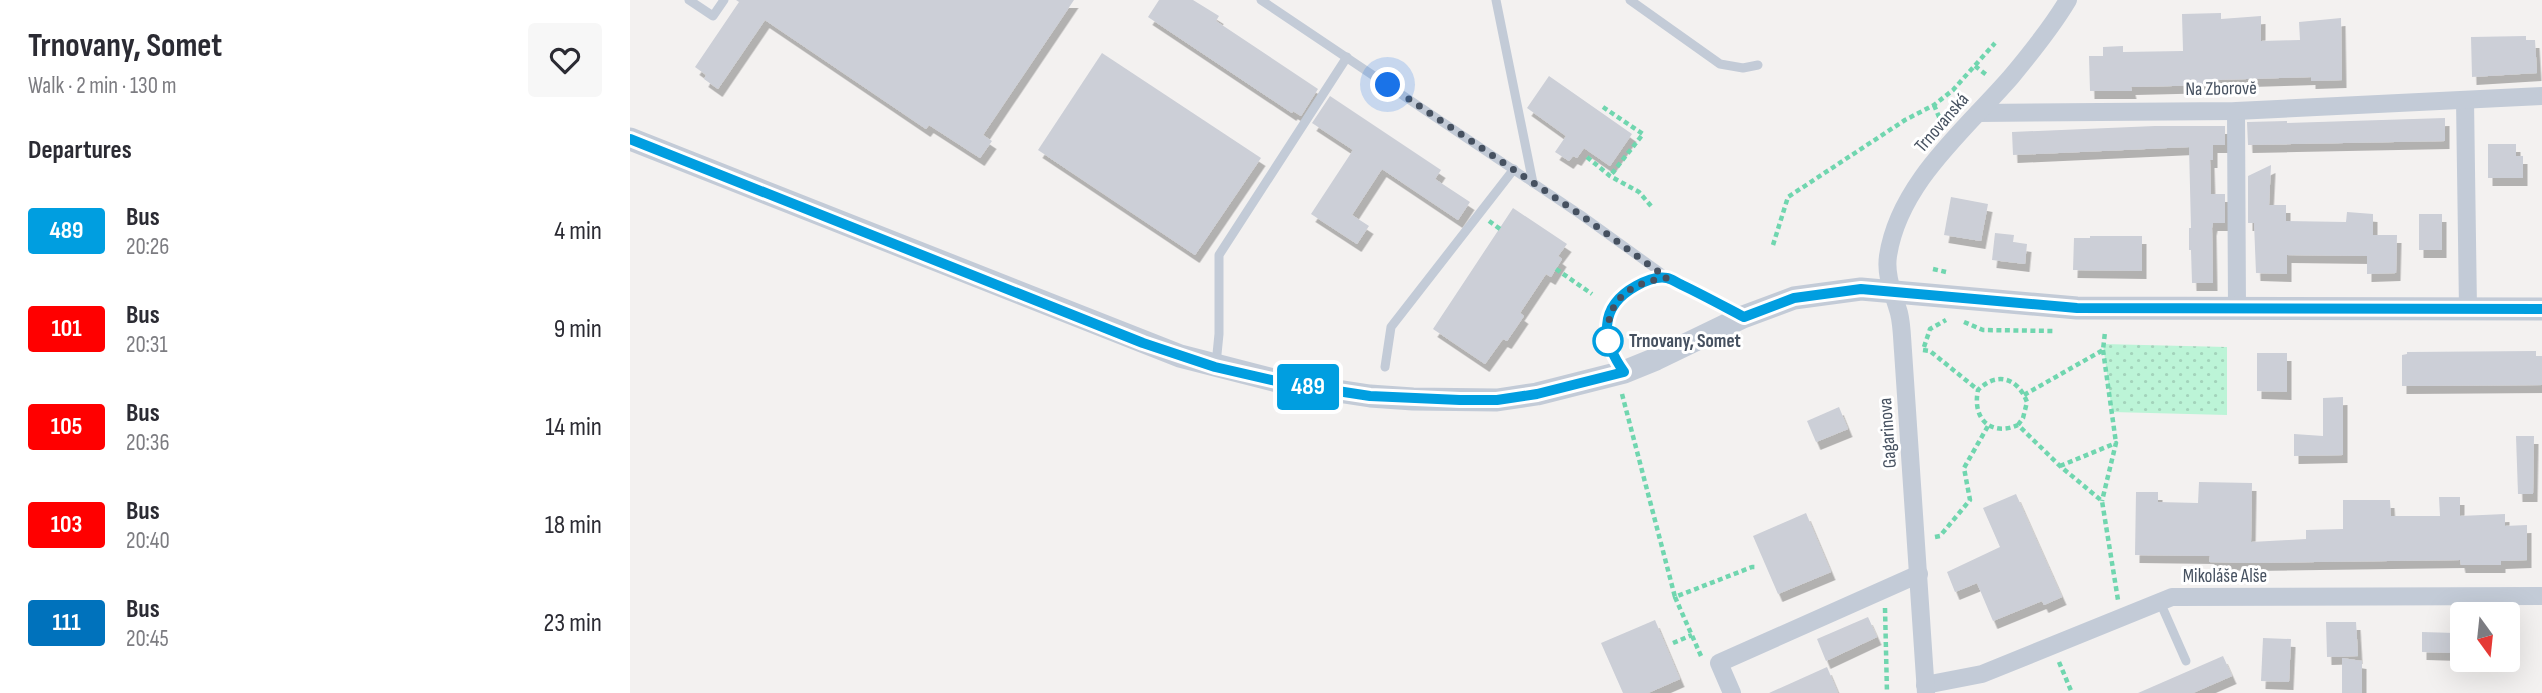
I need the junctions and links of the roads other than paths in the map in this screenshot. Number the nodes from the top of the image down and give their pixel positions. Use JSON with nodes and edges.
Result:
{"nodes":[{"id":1,"x":689,"y":0,"type":"edge"},
{"id":2,"x":724,"y":0,"type":"edge"},
{"id":3,"x":1261,"y":0,"type":"edge"},
{"id":4,"x":1496,"y":0,"type":"edge"},
{"id":5,"x":1630,"y":0,"type":"edge"},
{"id":6,"x":2068,"y":0,"type":"edge"},
{"id":7,"x":1347,"y":57,"type":"junction"},
{"id":8,"x":1758,"y":65,"type":"dead end"},
{"id":9,"x":2542,"y":96,"type":"edge"},
{"id":10,"x":2465,"y":100,"type":"junction"},
{"id":11,"x":2236,"y":111,"type":"junction"},
{"id":12,"x":1978,"y":113,"type":"junction"},
{"id":13,"x":630,"y":139,"type":"edge"},
{"id":14,"x":1514,"y":169,"type":"junction"},
{"id":15,"x":1533,"y":183,"type":"junction"},
{"id":16,"x":1667,"y":278,"type":"junction"},
{"id":17,"x":1892,"y":291,"type":"junction"},
{"id":18,"x":2237,"y":309,"type":"junction"},
{"id":19,"x":2468,"y":309,"type":"junction"},
{"id":20,"x":2542,"y":309,"type":"edge"},
{"id":21,"x":1744,"y":317,"type":"junction"},
{"id":22,"x":1215,"y":367,"type":"junction"},
{"id":23,"x":1385,"y":367,"type":"dead end"},
{"id":24,"x":1620,"y":373,"type":"junction"},
{"id":25,"x":1919,"y":574,"type":"junction"},
{"id":26,"x":2542,"y":596,"type":"edge"},
{"id":27,"x":2160,"y":602,"type":"junction"},
{"id":28,"x":2186,"y":661,"type":"dead end"},
{"id":29,"x":1925,"y":689,"type":"edge"},
{"id":30,"x":1732,"y":693,"type":"edge"}],
"edges":[{"from":1,"to":2,"type":"lane"},
{"from":3,"to":7,"type":"lane"},
{"from":4,"to":15,"type":"lane"},
{"from":5,"to":8,"type":"lane"},
{"from":6,"to":12,"type":"street","name":"Trnovanská"},
{"from":7,"to":14,"type":"lane"},
{"from":7,"to":22,"type":"lane"},
{"from":9,"to":10,"type":"street","name":"Na Zborově"},
{"from":10,"to":11,"type":"street","name":"Na Zborově"},
{"from":10,"to":19,"type":"street"},
{"from":11,"to":12,"type":"street","name":"Na Zborově"},
{"from":11,"to":18,"type":"street"},
{"from":12,"to":17,"type":"street","name":"Trnovanská"},
{"from":13,"to":22,"type":"street"},
{"from":14,"to":15,"type":"lane"},
{"from":14,"to":23,"type":"lane"},
{"from":15,"to":16,"type":"lane"},
{"from":16,"to":21,"type":"lane"},
{"from":16,"to":24,"type":"lane"},
{"from":17,"to":18,"type":"street"},
{"from":17,"to":21,"type":"street"},
{"from":17,"to":25,"type":"street","name":"Gagarinova"},
{"from":18,"to":19,"type":"street"},
{"from":19,"to":20,"type":"street"},
{"from":21,"to":24,"type":"street"},
{"from":22,"to":24,"type":"street"},
{"from":25,"to":29,"type":"street","name":"Gagarinova"},
{"from":25,"to":30,"type":"street"},
{"from":26,"to":27,"type":"street","name":"Mikoláše Alše"},
{"from":27,"to":28,"type":"lane"},
{"from":27,"to":29,"type":"street","name":"Mikoláše Alše"}]}
